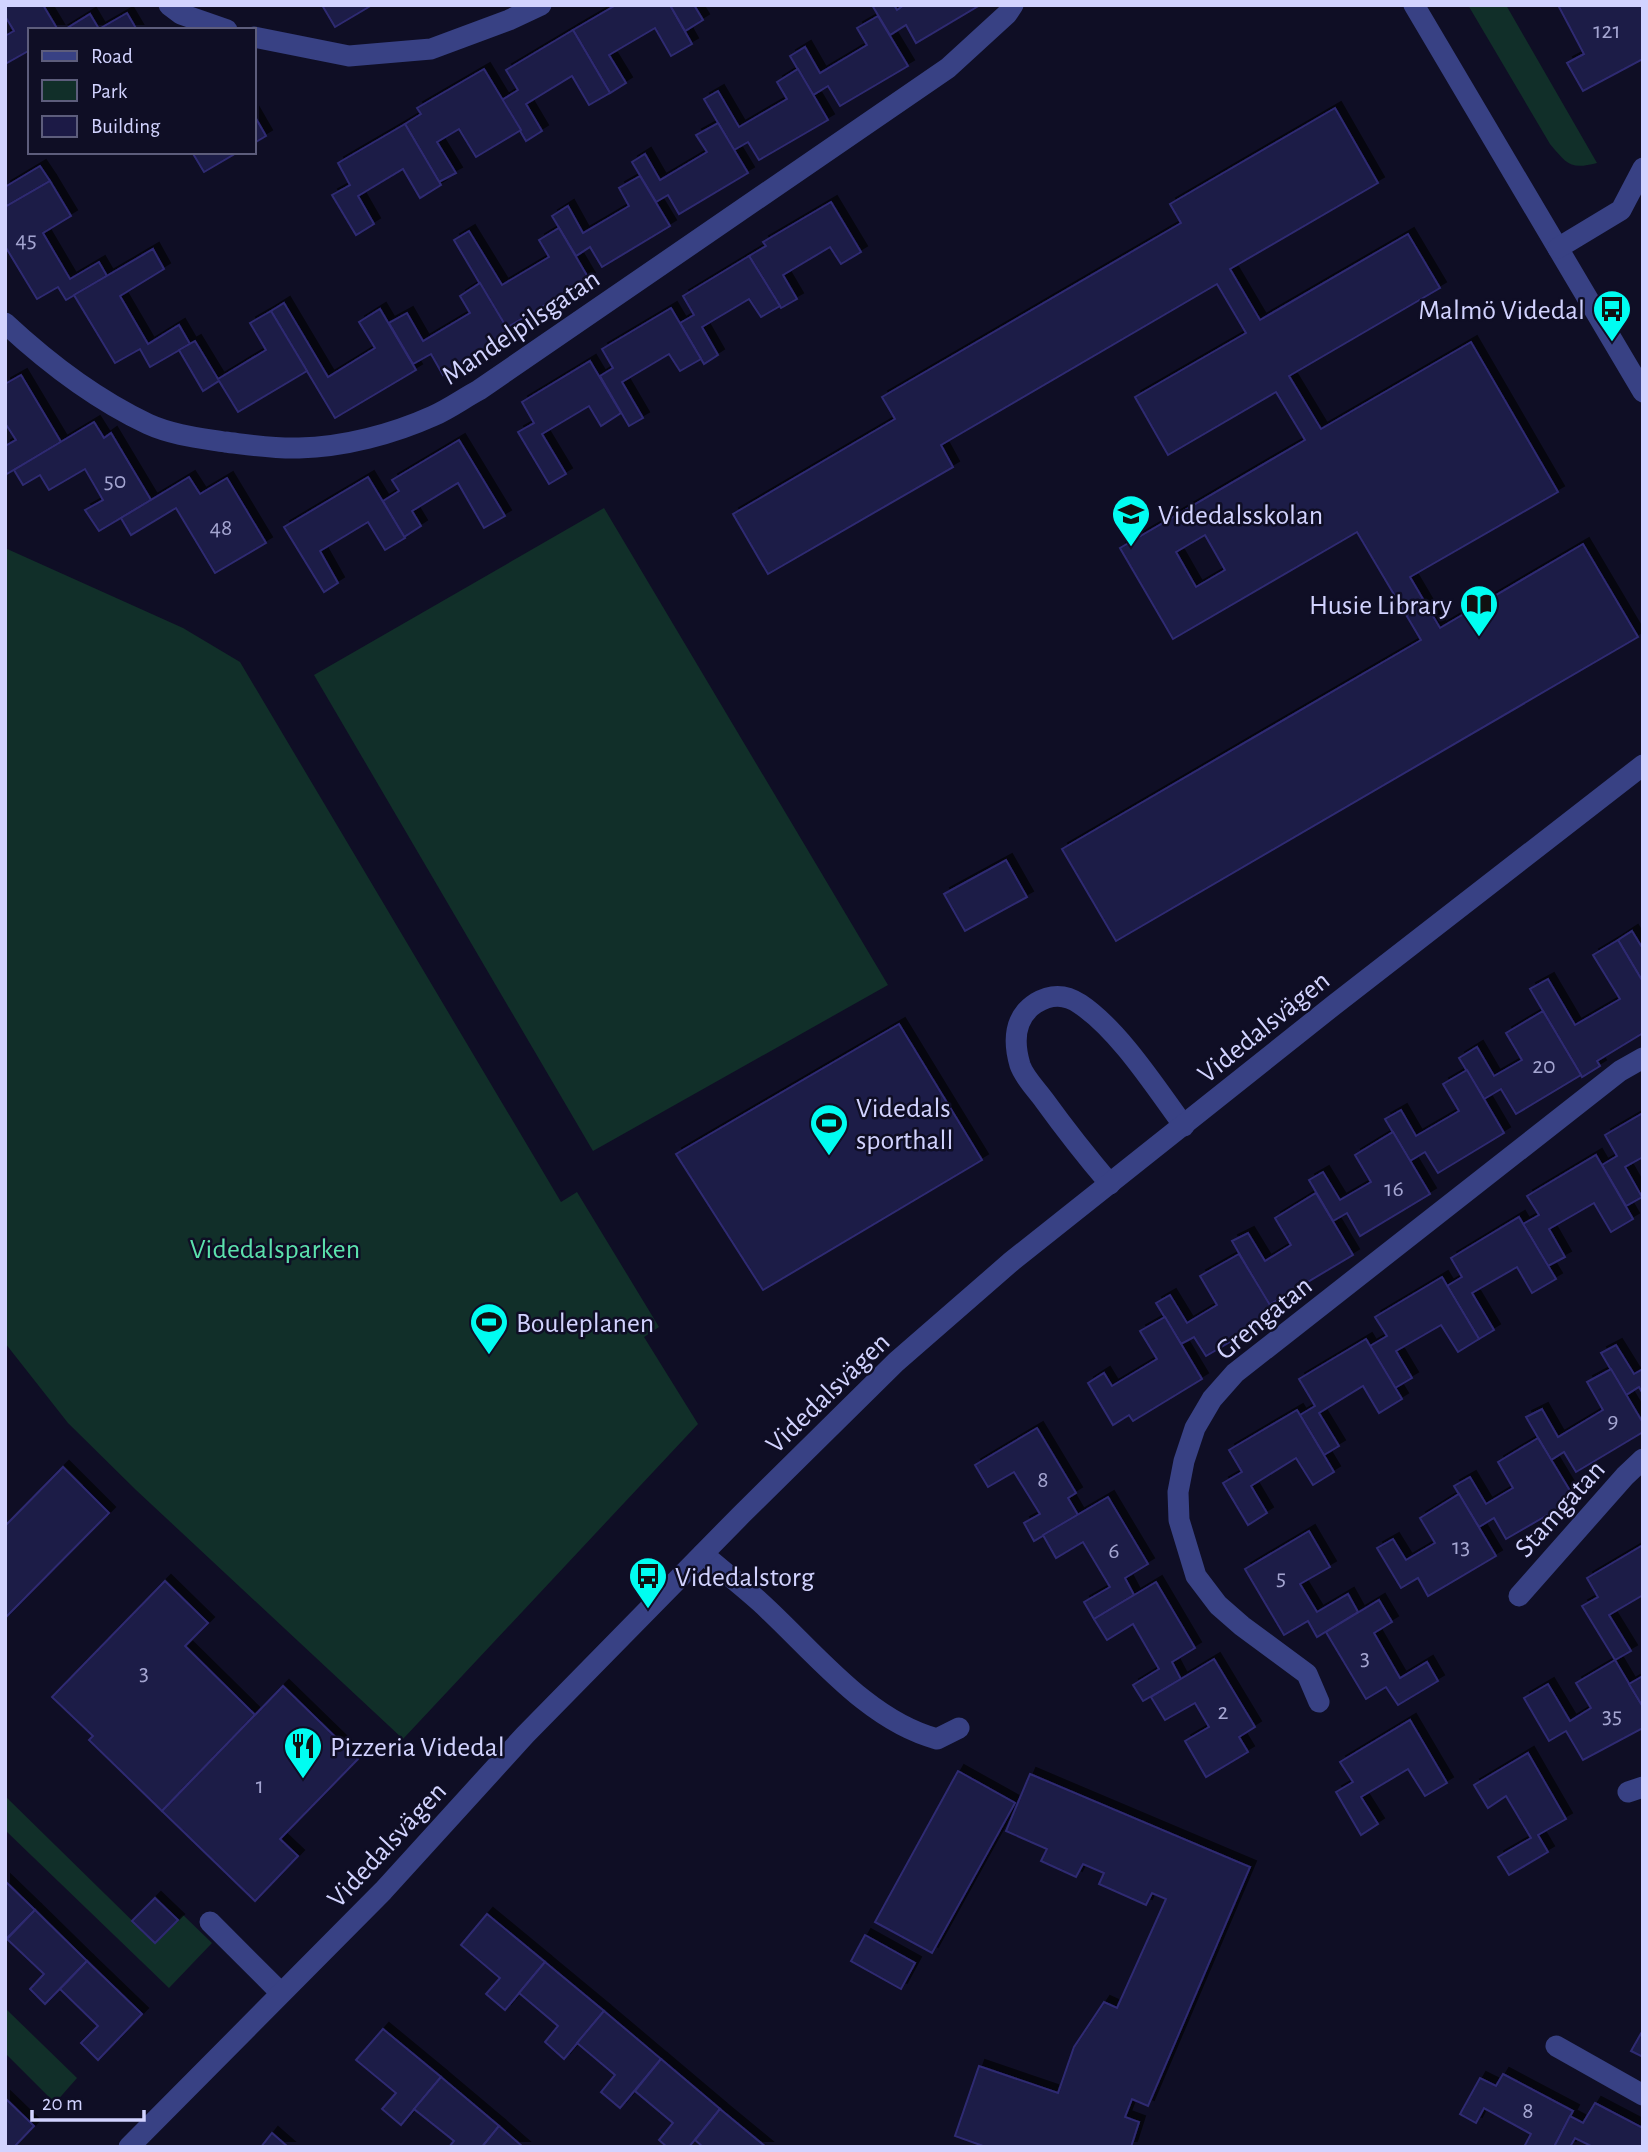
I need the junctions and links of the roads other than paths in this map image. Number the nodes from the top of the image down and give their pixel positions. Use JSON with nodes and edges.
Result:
{"nodes":[{"id":1,"x":169,"y":5,"type":"edge"},
{"id":2,"x":541,"y":5,"type":"edge"},
{"id":3,"x":1013,"y":5,"type":"edge"},
{"id":4,"x":1414,"y":5,"type":"edge"},
{"id":5,"x":221,"y":28,"type":"edge"},
{"id":6,"x":256,"y":37,"type":"edge"},
{"id":7,"x":1643,"y":168,"type":"edge"},
{"id":8,"x":1558,"y":248,"type":"junction"},
{"id":9,"x":5,"y":323,"type":"edge"},
{"id":10,"x":1643,"y":392,"type":"edge"},
{"id":11,"x":1643,"y":765,"type":"edge"},
{"id":12,"x":1643,"y":1058,"type":"edge"},
{"id":13,"x":1184,"y":1126,"type":"junction"},
{"id":14,"x":1110,"y":1184,"type":"junction"},
{"id":15,"x":1643,"y":1459,"type":"edge"},
{"id":16,"x":703,"y":1554,"type":"junction"},
{"id":17,"x":1519,"y":1596,"type":"dead end"},
{"id":18,"x":1319,"y":1702,"type":"dead end"},
{"id":19,"x":959,"y":1728,"type":"dead end"},
{"id":20,"x":210,"y":1922,"type":"dead end"},
{"id":21,"x":281,"y":1993,"type":"junction"},
{"id":22,"x":1556,"y":2046,"type":"dead end"},
{"id":23,"x":1643,"y":2095,"type":"edge"},
{"id":24,"x":129,"y":2147,"type":"edge"}],
"edges":[{"from":1,"to":5,"type":"street"},
{"from":2,"to":6,"type":"street"},
{"from":3,"to":9,"type":"street","name":"Mandelpilsgatan"},
{"from":4,"to":8,"type":"street"},
{"from":7,"to":8,"type":"street"},
{"from":8,"to":10,"type":"street"},
{"from":11,"to":13,"type":"street","name":"Videdalsvägen"},
{"from":12,"to":18,"type":"street","name":"Grengatan"},
{"from":13,"to":14,"type":"street","name":"Videdalsvägen"},
{"from":13,"to":14,"type":"street"},
{"from":14,"to":16,"type":"street","name":"Videdalsvägen"},
{"from":15,"to":17,"type":"street","name":"Stamgatan"},
{"from":16,"to":19,"type":"street"},
{"from":16,"to":21,"type":"street","name":"Videdalsvägen"},
{"from":20,"to":21,"type":"street"},
{"from":21,"to":24,"type":"street","name":"Videdalsvägen"},
{"from":22,"to":23,"type":"street"}]}
